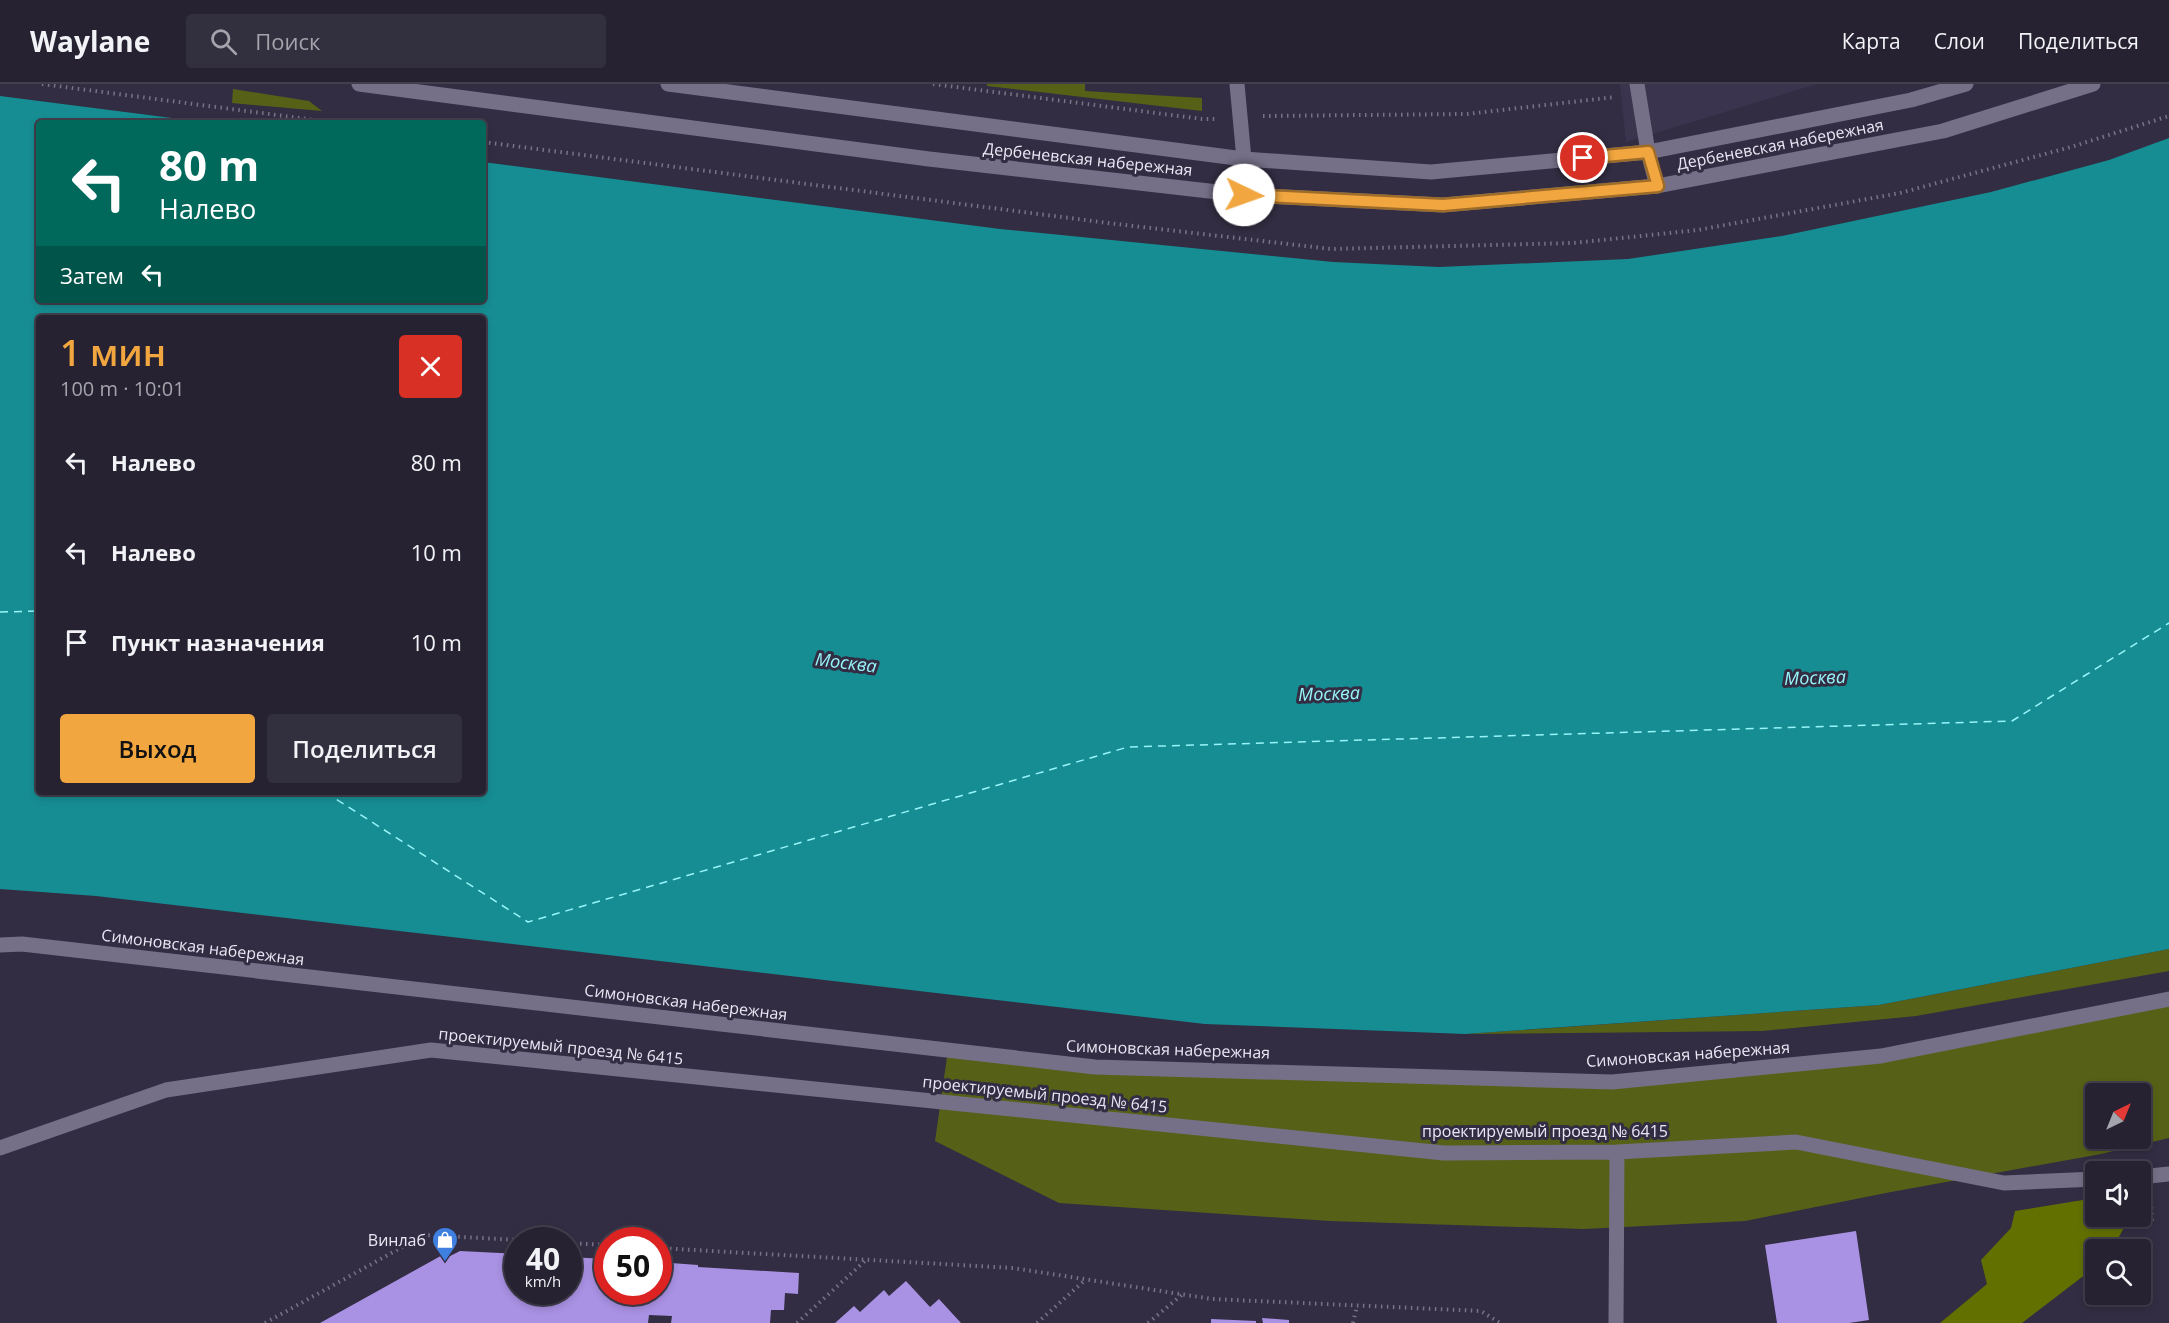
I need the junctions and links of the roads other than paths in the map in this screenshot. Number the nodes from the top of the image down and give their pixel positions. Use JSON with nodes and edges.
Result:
{"nodes":[{"id":1,"x":359,"y":84,"type":"edge"},
{"id":2,"x":668,"y":84,"type":"edge"},
{"id":3,"x":1237,"y":84,"type":"edge"},
{"id":4,"x":1966,"y":84,"type":"edge"},
{"id":5,"x":2093,"y":84,"type":"edge"},
{"id":6,"x":1638,"y":89,"type":"edge"},
{"id":7,"x":1648,"y":152,"type":"junction"},
{"id":8,"x":1244,"y":159,"type":"junction"},
{"id":9,"x":1658,"y":186,"type":"junction"},
{"id":10,"x":1244,"y":195,"type":"junction"},
{"id":11,"x":0,"y":945,"type":"edge"},
{"id":12,"x":2169,"y":999,"type":"edge"},
{"id":13,"x":0,"y":1148,"type":"edge"},
{"id":14,"x":1617,"y":1152,"type":"junction"},
{"id":15,"x":2169,"y":1174,"type":"edge"},
{"id":16,"x":2151,"y":1176,"type":"edge"},
{"id":17,"x":2085,"y":1179,"type":"edge"},
{"id":18,"x":1616,"y":1323,"type":"edge"}],
"edges":[{"from":1,"to":10,"type":"main road","name":"Дербеневская набережная"},
{"from":2,"to":8,"type":"main road","name":"Дербеневская набережная"},
{"from":3,"to":8,"type":"main road"},
{"from":4,"to":7,"type":"main road","name":"Дербеневская набережная"},
{"from":5,"to":9,"type":"main road","name":"Дербеневская набережная"},
{"from":6,"to":7,"type":"main road"},
{"from":7,"to":8,"type":"main road","name":"Дербеневская набережная"},
{"from":7,"to":9,"type":"main road"},
{"from":8,"to":10,"type":"main road"},
{"from":9,"to":10,"type":"main road","name":"Дербеневская набережная"},
{"from":11,"to":12,"type":"main road","name":"Симоновская набережная"},
{"from":13,"to":14,"type":"main road","name":"проектируемый проезд № 6415"},
{"from":14,"to":17,"type":"main road","name":"проектируемый проезд № 6415"},
{"from":14,"to":18,"type":"main road"},
{"from":15,"to":16,"type":"main road"}]}
